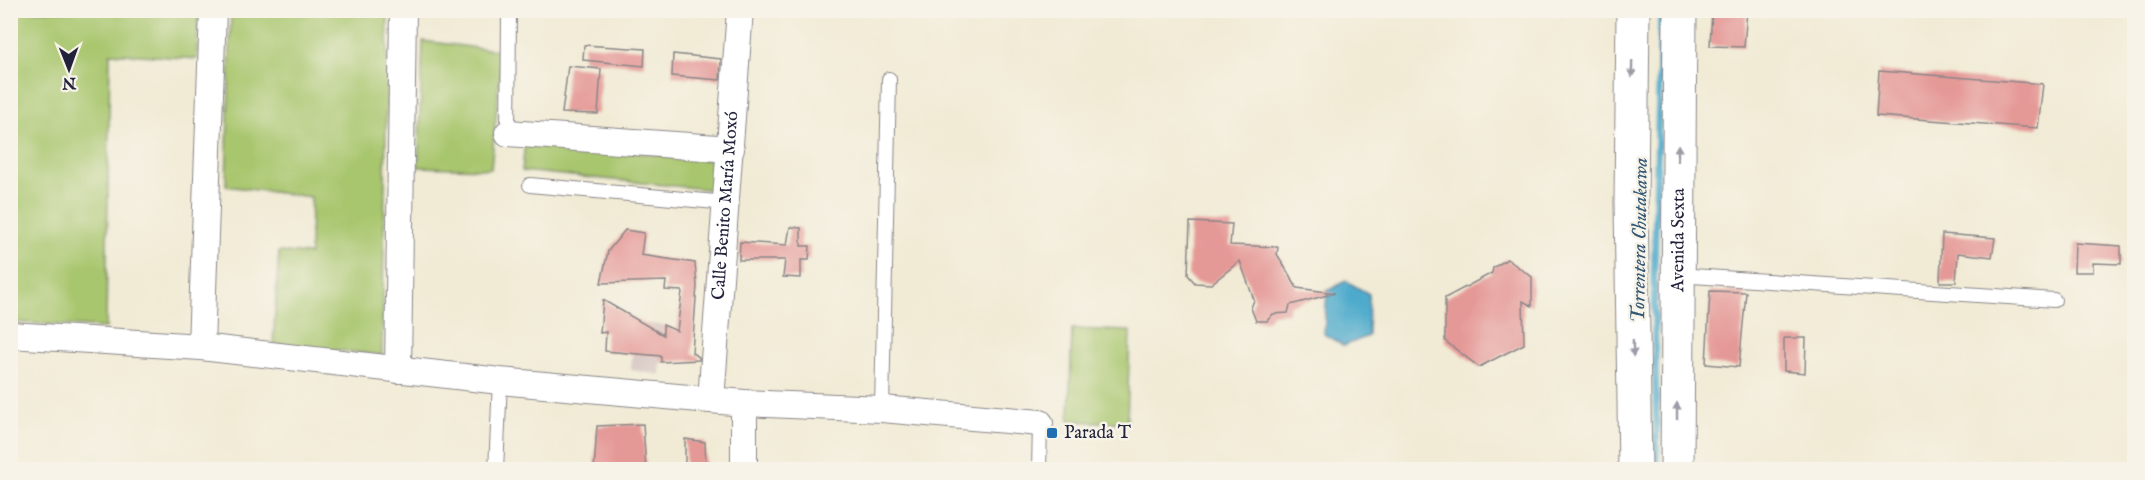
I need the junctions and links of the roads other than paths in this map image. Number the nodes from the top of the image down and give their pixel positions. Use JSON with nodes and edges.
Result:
{"nodes":[{"id":1,"x":213,"y":10,"type":"edge"},
{"id":2,"x":403,"y":10,"type":"edge"},
{"id":3,"x":509,"y":10,"type":"edge"},
{"id":4,"x":740,"y":10,"type":"edge"},
{"id":5,"x":1633,"y":10,"type":"edge"},
{"id":6,"x":1680,"y":10,"type":"edge"},
{"id":7,"x":889,"y":79,"type":"dead end"},
{"id":8,"x":508,"y":133,"type":"joint"},
{"id":9,"x":731,"y":149,"type":"junction"},
{"id":10,"x":530,"y":185,"type":"dead end"},
{"id":11,"x":727,"y":203,"type":"junction"},
{"id":12,"x":1677,"y":275,"type":"junction"},
{"id":13,"x":2054,"y":300,"type":"dead end"},
{"id":14,"x":10,"y":335,"type":"edge"},
{"id":15,"x":201,"y":347,"type":"junction"},
{"id":16,"x":398,"y":370,"type":"junction"},
{"id":17,"x":500,"y":381,"type":"junction"},
{"id":18,"x":711,"y":400,"type":"junction"},
{"id":19,"x":744,"y":403,"type":"junction"},
{"id":20,"x":882,"y":409,"type":"junction"},
{"id":21,"x":1040,"y":423,"type":"joint"},
{"id":22,"x":496,"y":470,"type":"edge"},
{"id":23,"x":744,"y":470,"type":"edge"},
{"id":24,"x":1039,"y":470,"type":"edge"},
{"id":25,"x":1635,"y":470,"type":"edge"},
{"id":26,"x":1677,"y":470,"type":"edge"}],
"edges":[{"from":1,"to":15,"type":"street"},
{"from":2,"to":16,"type":"street"},
{"from":3,"to":8,"type":"lane"},
{"from":4,"to":9,"type":"street","name":"Calle Benito María Moxó"},
{"from":5,"to":25,"type":"street","one_way":true},
{"from":12,"to":6,"type":"street","name":"Avenida Sexta","one_way":true},
{"from":7,"to":20,"type":"lane"},
{"from":8,"to":9,"type":"street"},
{"from":9,"to":11,"type":"street","name":"Calle Benito María Moxó"},
{"from":10,"to":11,"type":"lane"},
{"from":11,"to":18,"type":"street","name":"Calle Benito María Moxó"},
{"from":12,"to":13,"type":"lane"},
{"from":26,"to":12,"type":"street","name":"Avenida Sexta","one_way":true},
{"from":14,"to":15,"type":"street"},
{"from":15,"to":16,"type":"street"},
{"from":16,"to":17,"type":"street"},
{"from":17,"to":18,"type":"street"},
{"from":17,"to":22,"type":"lane"},
{"from":18,"to":19,"type":"street"},
{"from":19,"to":20,"type":"street"},
{"from":19,"to":23,"type":"street"},
{"from":20,"to":21,"type":"street"},
{"from":21,"to":24,"type":"lane"}]}
